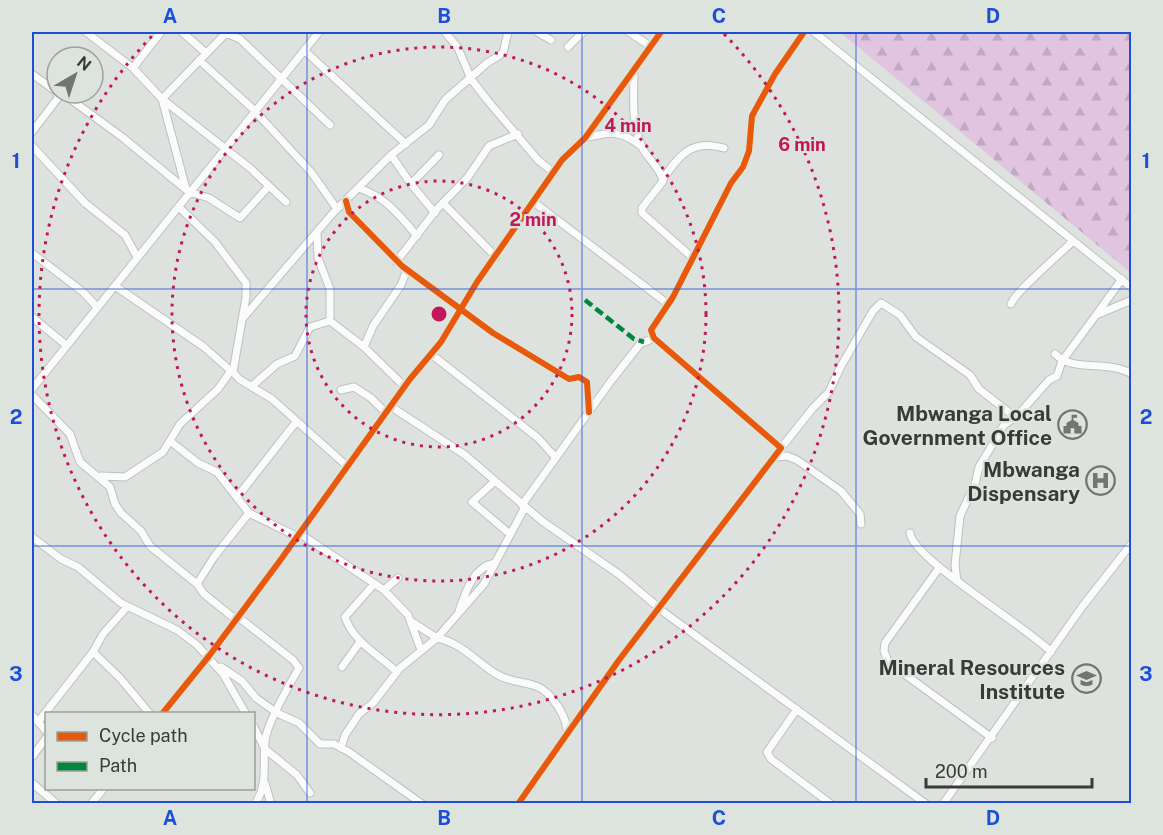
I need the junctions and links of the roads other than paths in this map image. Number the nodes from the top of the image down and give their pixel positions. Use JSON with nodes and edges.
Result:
{"nodes":[{"id":1,"x":86,"y":32,"type":"edge"},
{"id":2,"x":161,"y":32,"type":"edge"},
{"id":3,"x":182,"y":32,"type":"edge"},
{"id":4,"x":226,"y":32,"type":"edge"},
{"id":5,"x":319,"y":32,"type":"edge"},
{"id":6,"x":445,"y":32,"type":"edge"},
{"id":7,"x":508,"y":32,"type":"edge"},
{"id":8,"x":537,"y":32,"type":"edge"},
{"id":9,"x":583,"y":32,"type":"edge"},
{"id":10,"x":629,"y":32,"type":"edge"},
{"id":11,"x":661,"y":32,"type":"edge"},
{"id":12,"x":804,"y":32,"type":"edge"},
{"id":13,"x":814,"y":32,"type":"edge"},
{"id":14,"x":551,"y":40,"type":"dead end"},
{"id":15,"x":650,"y":46,"type":"junction"},
{"id":16,"x":568,"y":47,"type":"dead end"},
{"id":17,"x":304,"y":50,"type":"junction"},
{"id":18,"x":207,"y":53,"type":"junction"},
{"id":19,"x":200,"y":60,"type":"junction"},
{"id":20,"x":133,"y":68,"type":"junction"},
{"id":21,"x":634,"y":69,"type":"junction"},
{"id":22,"x":32,"y":74,"type":"edge"},
{"id":23,"x":471,"y":79,"type":"junction"},
{"id":24,"x":280,"y":80,"type":"junction"},
{"id":25,"x":45,"y":84,"type":"edge"},
{"id":26,"x":162,"y":99,"type":"junction"},
{"id":27,"x":51,"y":105,"type":"edge"},
{"id":28,"x":78,"y":105,"type":"edge"},
{"id":29,"x":254,"y":110,"type":"junction"},
{"id":30,"x":330,"y":125,"type":"dead end"},
{"id":31,"x":32,"y":132,"type":"edge"},
{"id":32,"x":518,"y":134,"type":"junction"},
{"id":33,"x":585,"y":138,"type":"junction"},
{"id":34,"x":406,"y":144,"type":"junction"},
{"id":35,"x":32,"y":146,"type":"edge"},
{"id":36,"x":641,"y":146,"type":"junction"},
{"id":37,"x":724,"y":148,"type":"dead end"},
{"id":38,"x":224,"y":149,"type":"junction"},
{"id":39,"x":391,"y":155,"type":"junction"},
{"id":40,"x":440,"y":155,"type":"dead end"},
{"id":41,"x":34,"y":156,"type":"edge"},
{"id":42,"x":554,"y":173,"type":"junction"},
{"id":43,"x":663,"y":179,"type":"junction"},
{"id":44,"x":411,"y":184,"type":"junction"},
{"id":45,"x":269,"y":186,"type":"junction"},
{"id":46,"x":358,"y":188,"type":"junction"},
{"id":47,"x":187,"y":190,"type":"junction"},
{"id":48,"x":346,"y":201,"type":"junction"},
{"id":49,"x":286,"y":202,"type":"dead end"},
{"id":50,"x":443,"y":203,"type":"junction"},
{"id":51,"x":535,"y":203,"type":"junction"},
{"id":52,"x":178,"y":207,"type":"junction"},
{"id":53,"x":337,"y":208,"type":"junction"},
{"id":54,"x":435,"y":213,"type":"junction"},
{"id":55,"x":317,"y":232,"type":"junction"},
{"id":56,"x":417,"y":236,"type":"junction"},
{"id":57,"x":1072,"y":242,"type":"junction"},
{"id":58,"x":32,"y":253,"type":"edge"},
{"id":59,"x":496,"y":257,"type":"junction"},
{"id":60,"x":137,"y":258,"type":"junction"},
{"id":61,"x":693,"y":258,"type":"junction"},
{"id":62,"x":396,"y":262,"type":"junction"},
{"id":63,"x":407,"y":270,"type":"junction"},
{"id":64,"x":1122,"y":279,"type":"junction"},
{"id":65,"x":115,"y":286,"type":"junction"},
{"id":66,"x":1131,"y":288,"type":"edge"},
{"id":67,"x":1131,"y":300,"type":"edge"},
{"id":68,"x":668,"y":304,"type":"junction"},
{"id":69,"x":1011,"y":304,"type":"dead end"},
{"id":70,"x":97,"y":307,"type":"junction"},
{"id":71,"x":460,"y":309,"type":"junction"},
{"id":72,"x":1096,"y":315,"type":"junction"},
{"id":73,"x":32,"y":317,"type":"edge"},
{"id":74,"x":243,"y":318,"type":"junction"},
{"id":75,"x":330,"y":321,"type":"junction"},
{"id":76,"x":654,"y":338,"type":"junction"},
{"id":77,"x":66,"y":345,"type":"junction"},
{"id":78,"x":364,"y":346,"type":"junction"},
{"id":79,"x":431,"y":354,"type":"junction"},
{"id":80,"x":1055,"y":354,"type":"dead end"},
{"id":81,"x":1062,"y":361,"type":"junction"},
{"id":82,"x":232,"y":370,"type":"junction"},
{"id":83,"x":1131,"y":374,"type":"edge"},
{"id":84,"x":252,"y":386,"type":"junction"},
{"id":85,"x":404,"y":386,"type":"junction"},
{"id":86,"x":32,"y":389,"type":"edge"},
{"id":87,"x":341,"y":390,"type":"dead end"},
{"id":88,"x":32,"y":394,"type":"edge"},
{"id":89,"x":388,"y":409,"type":"junction"},
{"id":90,"x":589,"y":412,"type":"junction"},
{"id":91,"x":1015,"y":417,"type":"junction"},
{"id":92,"x":296,"y":422,"type":"junction"},
{"id":93,"x":170,"y":441,"type":"junction"},
{"id":94,"x":781,"y":448,"type":"junction"},
{"id":95,"x":556,"y":458,"type":"junction"},
{"id":96,"x":776,"y":458,"type":"junction"},
{"id":97,"x":348,"y":467,"type":"junction"},
{"id":98,"x":101,"y":476,"type":"junction"},
{"id":99,"x":495,"y":482,"type":"junction"},
{"id":100,"x":238,"y":496,"type":"junction"},
{"id":101,"x":524,"y":506,"type":"junction"},
{"id":102,"x":249,"y":513,"type":"junction"},
{"id":103,"x":861,"y":524,"type":"dead end"},
{"id":104,"x":910,"y":533,"type":"dead end"},
{"id":105,"x":297,"y":534,"type":"junction"},
{"id":106,"x":510,"y":534,"type":"junction"},
{"id":107,"x":32,"y":537,"type":"edge"},
{"id":108,"x":1131,"y":543,"type":"edge"},
{"id":109,"x":495,"y":563,"type":"junction"},
{"id":110,"x":483,"y":566,"type":"junction"},
{"id":111,"x":939,"y":568,"type":"junction"},
{"id":112,"x":492,"y":572,"type":"junction"},
{"id":113,"x":398,"y":578,"type":"dead end"},
{"id":114,"x":957,"y":581,"type":"junction"},
{"id":115,"x":198,"y":584,"type":"junction"},
{"id":116,"x":374,"y":584,"type":"junction"},
{"id":117,"x":384,"y":590,"type":"junction"},
{"id":118,"x":127,"y":607,"type":"junction"},
{"id":119,"x":658,"y":607,"type":"junction"},
{"id":120,"x":459,"y":613,"type":"junction"},
{"id":121,"x":236,"y":617,"type":"junction"},
{"id":122,"x":412,"y":622,"type":"junction"},
{"id":123,"x":437,"y":638,"type":"junction"},
{"id":124,"x":360,"y":642,"type":"junction"},
{"id":125,"x":421,"y":650,"type":"junction"},
{"id":126,"x":93,"y":652,"type":"junction"},
{"id":127,"x":1051,"y":652,"type":"junction"},
{"id":128,"x":209,"y":656,"type":"junction"},
{"id":129,"x":216,"y":664,"type":"junction"},
{"id":130,"x":342,"y":667,"type":"dead end"},
{"id":131,"x":397,"y":672,"type":"junction"},
{"id":132,"x":797,"y":709,"type":"junction"},
{"id":133,"x":46,"y":712,"type":"edge"},
{"id":134,"x":148,"y":712,"type":"edge"},
{"id":135,"x":164,"y":712,"type":"edge"},
{"id":136,"x":245,"y":712,"type":"edge"},
{"id":137,"x":45,"y":713,"type":"edge"},
{"id":138,"x":277,"y":713,"type":"junction"},
{"id":139,"x":32,"y":715,"type":"edge"},
{"id":140,"x":38,"y":722,"type":"junction"},
{"id":141,"x":255,"y":729,"type":"edge"},
{"id":142,"x":45,"y":730,"type":"edge"},
{"id":143,"x":567,"y":734,"type":"junction"},
{"id":144,"x":992,"y":738,"type":"junction"},
{"id":145,"x":45,"y":739,"type":"edge"},
{"id":146,"x":341,"y":748,"type":"junction"},
{"id":147,"x":265,"y":749,"type":"junction"},
{"id":148,"x":32,"y":757,"type":"edge"},
{"id":149,"x":264,"y":779,"type":"junction"},
{"id":150,"x":32,"y":783,"type":"edge"},
{"id":151,"x":103,"y":790,"type":"edge"},
{"id":152,"x":310,"y":793,"type":"dead end"},
{"id":153,"x":57,"y":804,"type":"edge"},
{"id":154,"x":92,"y":804,"type":"edge"},
{"id":155,"x":255,"y":804,"type":"edge"},
{"id":156,"x":271,"y":804,"type":"edge"},
{"id":157,"x":422,"y":804,"type":"edge"},
{"id":158,"x":518,"y":804,"type":"edge"},
{"id":159,"x":831,"y":804,"type":"edge"},
{"id":160,"x":926,"y":804,"type":"edge"},
{"id":161,"x":943,"y":804,"type":"edge"}],
"edges":[{"from":1,"to":20,"type":"street"},
{"from":2,"to":20,"type":"street"},
{"from":3,"to":18,"type":"street"},
{"from":4,"to":18,"type":"street"},
{"from":4,"to":24,"type":"street"},
{"from":5,"to":17,"type":"street"},
{"from":6,"to":23,"type":"street"},
{"from":7,"to":23,"type":"street"},
{"from":8,"to":14,"type":"street"},
{"from":9,"to":16,"type":"street"},
{"from":10,"to":15,"type":"street"},
{"from":11,"to":15,"type":"street"},
{"from":12,"to":61,"type":"street"},
{"from":13,"to":57,"type":"street"},
{"from":15,"to":21,"type":"street"},
{"from":17,"to":24,"type":"street"},
{"from":17,"to":34,"type":"street"},
{"from":18,"to":19,"type":"street"},
{"from":19,"to":26,"type":"street"},
{"from":19,"to":29,"type":"street"},
{"from":20,"to":26,"type":"street"},
{"from":21,"to":33,"type":"street"},
{"from":21,"to":36,"type":"street"},
{"from":22,"to":25,"type":"street"},
{"from":23,"to":32,"type":"street"},
{"from":23,"to":34,"type":"street"},
{"from":24,"to":29,"type":"street"},
{"from":24,"to":30,"type":"street"},
{"from":26,"to":38,"type":"street"},
{"from":26,"to":47,"type":"street"},
{"from":27,"to":31,"type":"street"},
{"from":28,"to":47,"type":"street"},
{"from":29,"to":38,"type":"street"},
{"from":29,"to":53,"type":"street"},
{"from":32,"to":42,"type":"street"},
{"from":32,"to":50,"type":"street"},
{"from":33,"to":36,"type":"street"},
{"from":33,"to":42,"type":"street"},
{"from":34,"to":39,"type":"street"},
{"from":35,"to":41,"type":"street"},
{"from":36,"to":43,"type":"street"},
{"from":37,"to":43,"type":"street"},
{"from":38,"to":45,"type":"street"},
{"from":38,"to":47,"type":"street"},
{"from":39,"to":44,"type":"street"},
{"from":39,"to":46,"type":"street"},
{"from":40,"to":44,"type":"street"},
{"from":41,"to":60,"type":"street"},
{"from":42,"to":51,"type":"street"},
{"from":43,"to":61,"type":"street"},
{"from":44,"to":54,"type":"street"},
{"from":45,"to":47,"type":"street"},
{"from":45,"to":49,"type":"street"},
{"from":46,"to":48,"type":"street"},
{"from":46,"to":56,"type":"street"},
{"from":47,"to":52,"type":"street"},
{"from":48,"to":53,"type":"street"},
{"from":48,"to":62,"type":"street"},
{"from":50,"to":54,"type":"street"},
{"from":50,"to":59,"type":"street"},
{"from":51,"to":59,"type":"street"},
{"from":51,"to":68,"type":"street"},
{"from":52,"to":60,"type":"street"},
{"from":52,"to":74,"type":"street"},
{"from":53,"to":55,"type":"street"},
{"from":54,"to":56,"type":"street"},
{"from":55,"to":74,"type":"street"},
{"from":55,"to":75,"type":"street"},
{"from":56,"to":62,"type":"street"},
{"from":57,"to":64,"type":"street"},
{"from":57,"to":69,"type":"street"},
{"from":58,"to":70,"type":"street"},
{"from":59,"to":71,"type":"street"},
{"from":60,"to":65,"type":"street"},
{"from":61,"to":68,"type":"street"},
{"from":62,"to":63,"type":"street"},
{"from":63,"to":71,"type":"street"},
{"from":63,"to":78,"type":"street"},
{"from":64,"to":66,"type":"street"},
{"from":64,"to":72,"type":"street"},
{"from":65,"to":70,"type":"street"},
{"from":65,"to":82,"type":"street"},
{"from":67,"to":72,"type":"street"},
{"from":68,"to":76,"type":"street"},
{"from":70,"to":77,"type":"street"},
{"from":71,"to":79,"type":"street"},
{"from":71,"to":90,"type":"street"},
{"from":72,"to":81,"type":"street"},
{"from":73,"to":77,"type":"street"},
{"from":74,"to":82,"type":"street"},
{"from":75,"to":78,"type":"street"},
{"from":75,"to":84,"type":"street"},
{"from":76,"to":90,"type":"street"},
{"from":76,"to":94,"type":"street"},
{"from":77,"to":86,"type":"street"},
{"from":78,"to":85,"type":"street"},
{"from":79,"to":85,"type":"street"},
{"from":79,"to":95,"type":"street"},
{"from":80,"to":81,"type":"street"},
{"from":81,"to":83,"type":"street"},
{"from":81,"to":91,"type":"street"},
{"from":82,"to":84,"type":"street"},
{"from":82,"to":93,"type":"street"},
{"from":84,"to":92,"type":"street"},
{"from":85,"to":89,"type":"street"},
{"from":87,"to":89,"type":"street"},
{"from":88,"to":98,"type":"street"},
{"from":89,"to":97,"type":"street"},
{"from":89,"to":99,"type":"street"},
{"from":90,"to":95,"type":"street"},
{"from":91,"to":94,"type":"street"},
{"from":91,"to":114,"type":"street"},
{"from":92,"to":97,"type":"street"},
{"from":92,"to":100,"type":"street"},
{"from":93,"to":98,"type":"street"},
{"from":93,"to":100,"type":"street"},
{"from":94,"to":96,"type":"street"},
{"from":95,"to":101,"type":"street"},
{"from":96,"to":103,"type":"street"},
{"from":96,"to":119,"type":"street"},
{"from":97,"to":105,"type":"street"},
{"from":98,"to":115,"type":"street"},
{"from":99,"to":101,"type":"street"},
{"from":99,"to":106,"type":"street"},
{"from":100,"to":102,"type":"street"},
{"from":101,"to":106,"type":"street"},
{"from":101,"to":119,"type":"street"},
{"from":102,"to":105,"type":"street"},
{"from":102,"to":115,"type":"street"},
{"from":104,"to":111,"type":"street"},
{"from":105,"to":116,"type":"street"},
{"from":105,"to":121,"type":"street"},
{"from":106,"to":109,"type":"street"},
{"from":107,"to":118,"type":"street"},
{"from":108,"to":127,"type":"street"},
{"from":109,"to":110,"type":"street"},
{"from":109,"to":112,"type":"street"},
{"from":110,"to":112,"type":"street"},
{"from":110,"to":120,"type":"street"},
{"from":111,"to":114,"type":"street"},
{"from":111,"to":144,"type":"street"},
{"from":112,"to":120,"type":"street"},
{"from":113,"to":117,"type":"street"},
{"from":114,"to":127,"type":"street"},
{"from":115,"to":121,"type":"street"},
{"from":116,"to":117,"type":"street"},
{"from":116,"to":124,"type":"street"},
{"from":117,"to":122,"type":"street"},
{"from":118,"to":126,"type":"street"},
{"from":118,"to":128,"type":"street"},
{"from":119,"to":132,"type":"street"},
{"from":119,"to":143,"type":"street"},
{"from":120,"to":123,"type":"street"},
{"from":121,"to":128,"type":"street"},
{"from":121,"to":138,"type":"street"},
{"from":122,"to":123,"type":"street"},
{"from":122,"to":125,"type":"street"},
{"from":123,"to":125,"type":"street"},
{"from":123,"to":143,"type":"street"},
{"from":124,"to":130,"type":"street"},
{"from":124,"to":131,"type":"street"},
{"from":125,"to":131,"type":"street"},
{"from":126,"to":133,"type":"street"},
{"from":126,"to":134,"type":"street"},
{"from":127,"to":144,"type":"street"},
{"from":128,"to":129,"type":"street"},
{"from":128,"to":135,"type":"street"},
{"from":129,"to":136,"type":"street"},
{"from":129,"to":138,"type":"street"},
{"from":131,"to":146,"type":"street"},
{"from":132,"to":159,"type":"street"},
{"from":132,"to":160,"type":"street"},
{"from":137,"to":140,"type":"street"},
{"from":138,"to":146,"type":"street"},
{"from":138,"to":147,"type":"street"},
{"from":139,"to":140,"type":"street"},
{"from":140,"to":142,"type":"street"},
{"from":141,"to":147,"type":"street"},
{"from":143,"to":158,"type":"street"},
{"from":144,"to":161,"type":"street"},
{"from":145,"to":148,"type":"street"},
{"from":146,"to":157,"type":"street"},
{"from":147,"to":149,"type":"street"},
{"from":147,"to":152,"type":"street"},
{"from":149,"to":155,"type":"street"},
{"from":149,"to":156,"type":"street"},
{"from":150,"to":153,"type":"street"},
{"from":151,"to":154,"type":"street"}]}
